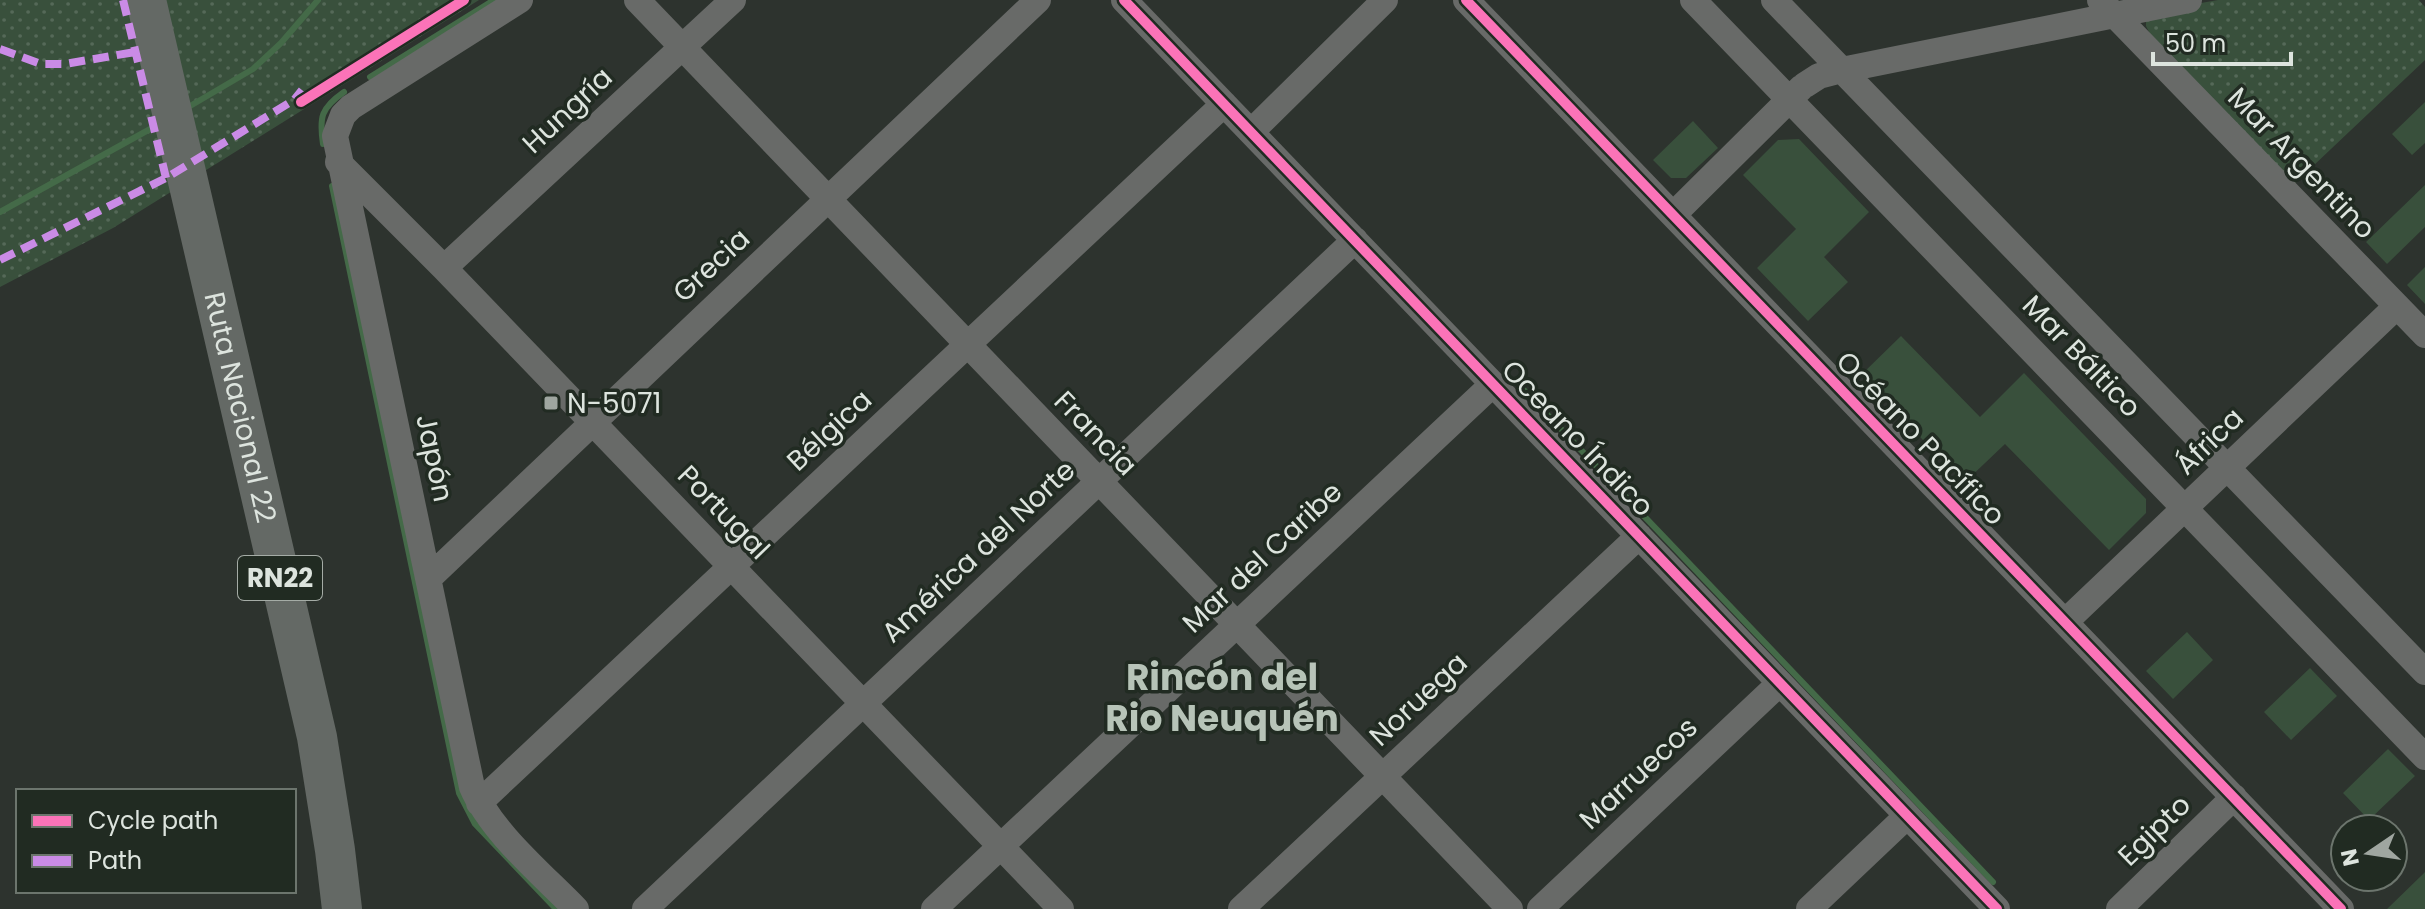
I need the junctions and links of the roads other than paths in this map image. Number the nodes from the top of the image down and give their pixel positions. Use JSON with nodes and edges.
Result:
{"nodes":[{"id":1,"x":146,"y":0,"type":"edge"},
{"id":2,"x":520,"y":0,"type":"edge"},
{"id":3,"x":637,"y":0,"type":"edge"},
{"id":4,"x":733,"y":0,"type":"edge"},
{"id":5,"x":1038,"y":0,"type":"edge"},
{"id":6,"x":1124,"y":0,"type":"edge"},
{"id":7,"x":1385,"y":0,"type":"edge"},
{"id":8,"x":1466,"y":0,"type":"edge"},
{"id":9,"x":1693,"y":0,"type":"edge"},
{"id":10,"x":1774,"y":0,"type":"edge"},
{"id":11,"x":2189,"y":0,"type":"edge"},
{"id":12,"x":2107,"y":7,"type":"edge"},
{"id":13,"x":1817,"y":45,"type":"junction"},
{"id":14,"x":681,"y":48,"type":"junction"},
{"id":15,"x":1842,"y":70,"type":"junction"},
{"id":16,"x":1797,"y":92,"type":"junction"},
{"id":17,"x":1224,"y":104,"type":"junction"},
{"id":18,"x":1251,"y":132,"type":"junction"},
{"id":19,"x":338,"y":162,"type":"junction"},
{"id":20,"x":827,"y":199,"type":"junction"},
{"id":21,"x":1673,"y":215,"type":"junction"},
{"id":22,"x":1355,"y":240,"type":"junction"},
{"id":23,"x":444,"y":268,"type":"junction"},
{"id":24,"x":2397,"y":306,"type":"junction"},
{"id":25,"x":2425,"y":335,"type":"edge"},
{"id":26,"x":967,"y":345,"type":"junction"},
{"id":27,"x":1493,"y":384,"type":"junction"},
{"id":28,"x":592,"y":422,"type":"junction"},
{"id":29,"x":2228,"y":468,"type":"junction"},
{"id":30,"x":1098,"y":481,"type":"junction"},
{"id":31,"x":2185,"y":509,"type":"junction"},
{"id":32,"x":1639,"y":536,"type":"junction"},
{"id":33,"x":731,"y":566,"type":"junction"},
{"id":34,"x":429,"y":578,"type":"junction"},
{"id":35,"x":2065,"y":622,"type":"junction"},
{"id":36,"x":1236,"y":625,"type":"junction"},
{"id":37,"x":2425,"y":672,"type":"edge"},
{"id":38,"x":1780,"y":683,"type":"junction"},
{"id":39,"x":863,"y":703,"type":"junction"},
{"id":40,"x":2425,"y":757,"type":"edge"},
{"id":41,"x":1382,"y":776,"type":"junction"},
{"id":42,"x":2234,"y":797,"type":"junction"},
{"id":43,"x":479,"y":803,"type":"junction"},
{"id":44,"x":1907,"y":816,"type":"junction"},
{"id":45,"x":1001,"y":846,"type":"junction"},
{"id":46,"x":342,"y":909,"type":"edge"},
{"id":47,"x":576,"y":909,"type":"edge"},
{"id":48,"x":645,"y":909,"type":"edge"},
{"id":49,"x":934,"y":909,"type":"edge"},
{"id":50,"x":1061,"y":909,"type":"edge"},
{"id":51,"x":1241,"y":909,"type":"edge"},
{"id":52,"x":1510,"y":909,"type":"edge"},
{"id":53,"x":1540,"y":909,"type":"edge"},
{"id":54,"x":1809,"y":909,"type":"edge"},
{"id":55,"x":1997,"y":909,"type":"edge"},
{"id":56,"x":2119,"y":909,"type":"edge"},
{"id":57,"x":2341,"y":909,"type":"edge"}],
"edges":[{"from":1,"to":46,"type":"highway","name":"Ruta Nacional 22","number":"RN22"},
{"from":2,"to":19,"type":"street","name":"Japón"},
{"from":3,"to":14,"type":"street","name":"Francia"},
{"from":4,"to":14,"type":"street","name":"Hungría"},
{"from":5,"to":20,"type":"street","name":"Grecia"},
{"from":6,"to":17,"type":"street","name":"Oceano Índico"},
{"from":7,"to":18,"type":"street"},
{"from":8,"to":21,"type":"street","name":"Océano Pacífico"},
{"from":9,"to":16,"type":"street","name":"Mar Báltico"},
{"from":10,"to":13,"type":"street","name":"Mar Báltico"},
{"from":11,"to":12,"type":"street"},
{"from":12,"to":15,"type":"street"},
{"from":12,"to":24,"type":"street","name":"Mar Argentino"},
{"from":13,"to":15,"type":"street","name":"Mar Báltico"},
{"from":13,"to":16,"type":"street"},
{"from":14,"to":20,"type":"street","name":"Francia"},
{"from":14,"to":23,"type":"street","name":"Hungría"},
{"from":15,"to":16,"type":"street"},
{"from":15,"to":29,"type":"street","name":"Mar Báltico"},
{"from":16,"to":21,"type":"street"},
{"from":16,"to":31,"type":"street","name":"Mar Báltico"},
{"from":17,"to":18,"type":"street","name":"Oceano Índico"},
{"from":17,"to":26,"type":"street","name":"Bélgica"},
{"from":18,"to":22,"type":"street","name":"Oceano Índico"},
{"from":19,"to":23,"type":"street","name":"Portugal"},
{"from":19,"to":34,"type":"street","name":"Japón"},
{"from":20,"to":26,"type":"street","name":"Francia"},
{"from":20,"to":28,"type":"street","name":"Grecia"},
{"from":21,"to":35,"type":"street","name":"Océano Pacífico"},
{"from":22,"to":27,"type":"street","name":"Oceano Índico"},
{"from":22,"to":30,"type":"street","name":"América del Norte"},
{"from":23,"to":28,"type":"street","name":"Portugal"},
{"from":24,"to":25,"type":"street","name":"Mar Argentino"},
{"from":24,"to":29,"type":"street","name":"África"},
{"from":26,"to":30,"type":"street","name":"Francia"},
{"from":26,"to":33,"type":"street","name":"Bélgica"},
{"from":27,"to":32,"type":"street","name":"Oceano Índico"},
{"from":27,"to":36,"type":"street","name":"Mar del Caribe"},
{"from":28,"to":33,"type":"street","name":"Portugal"},
{"from":28,"to":34,"type":"street","name":"Grecia"},
{"from":29,"to":31,"type":"street","name":"África"},
{"from":29,"to":37,"type":"street","name":"Mar Báltico"},
{"from":30,"to":36,"type":"street","name":"Francia"},
{"from":30,"to":39,"type":"street","name":"América del Norte"},
{"from":31,"to":35,"type":"street","name":"África"},
{"from":31,"to":40,"type":"street","name":"Mar Báltico"},
{"from":32,"to":38,"type":"street","name":"Oceano Índico"},
{"from":32,"to":41,"type":"street","name":"Noruega"},
{"from":33,"to":39,"type":"street","name":"Portugal"},
{"from":33,"to":43,"type":"street","name":"Bélgica"},
{"from":34,"to":43,"type":"street","name":"Japón"},
{"from":35,"to":42,"type":"street","name":"Océano Pacífico"},
{"from":36,"to":41,"type":"street","name":"Francia"},
{"from":36,"to":45,"type":"street","name":"Mar del Caribe"},
{"from":38,"to":44,"type":"street","name":"Oceano Índico"},
{"from":38,"to":53,"type":"street","name":"Marruecos"},
{"from":39,"to":45,"type":"street","name":"Portugal"},
{"from":39,"to":48,"type":"street","name":"América del Norte"},
{"from":41,"to":51,"type":"street","name":"Noruega"},
{"from":41,"to":52,"type":"street","name":"Francia"},
{"from":42,"to":56,"type":"street","name":"Egipto"},
{"from":42,"to":57,"type":"street","name":"Océano Pacífico"},
{"from":43,"to":47,"type":"street","name":"Japón"},
{"from":44,"to":54,"type":"street"},
{"from":44,"to":55,"type":"street","name":"Oceano Índico"},
{"from":45,"to":49,"type":"street","name":"Mar del Caribe"},
{"from":45,"to":50,"type":"street","name":"Portugal"}]}
